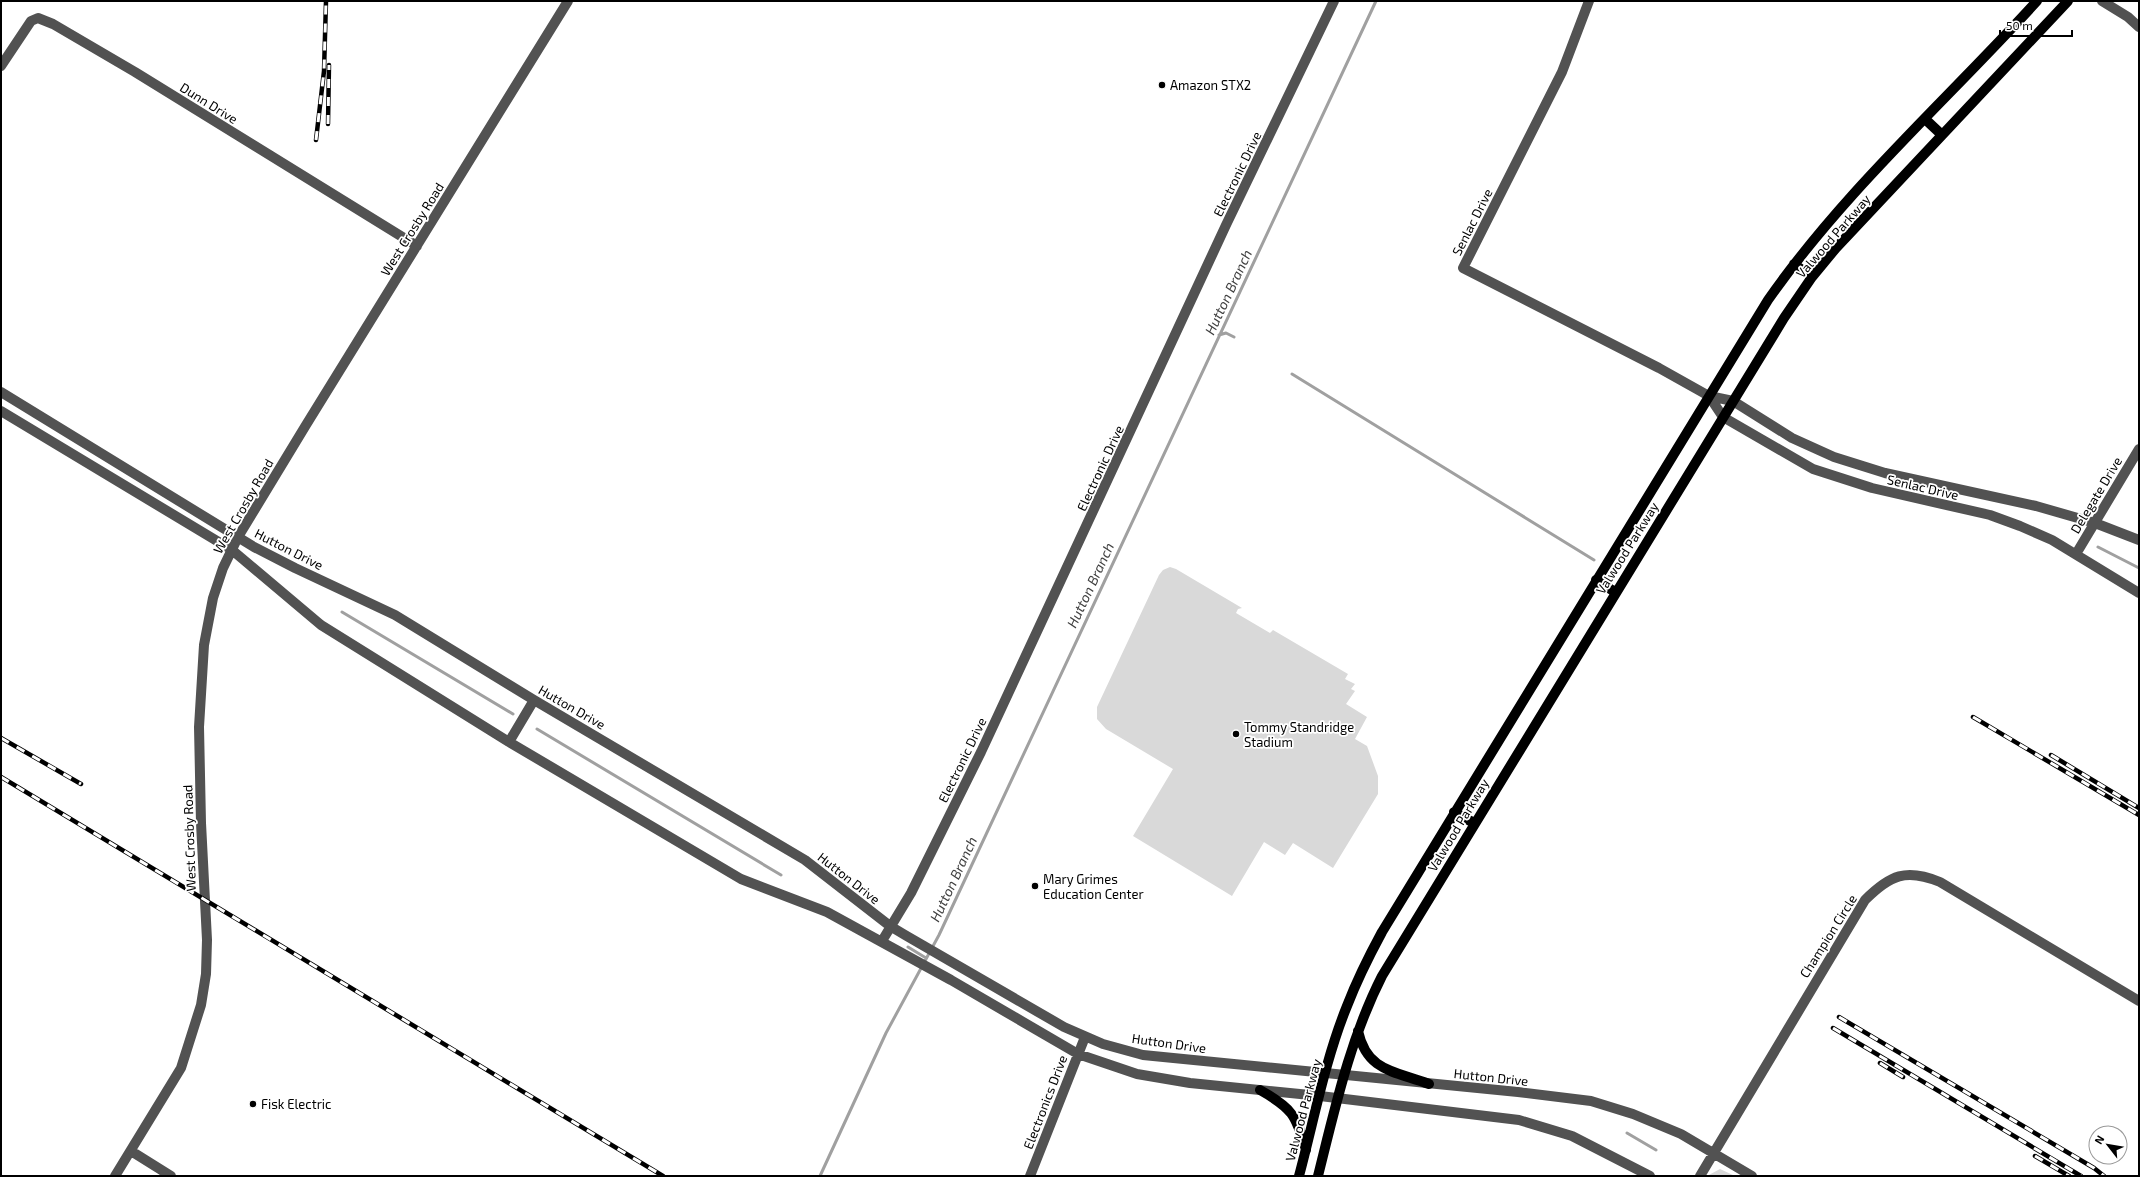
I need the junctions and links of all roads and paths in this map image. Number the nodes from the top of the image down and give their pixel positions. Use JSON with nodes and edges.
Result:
{"nodes":[{"id":1,"x":568,"y":1,"type":"edge"},
{"id":2,"x":1334,"y":1,"type":"edge"},
{"id":3,"x":1589,"y":1,"type":"edge"},
{"id":4,"x":2037,"y":1,"type":"edge"},
{"id":5,"x":2068,"y":1,"type":"edge"},
{"id":6,"x":2102,"y":1,"type":"edge"},
{"id":7,"x":2139,"y":27,"type":"edge"},
{"id":8,"x":1,"y":66,"type":"edge"},
{"id":9,"x":1925,"y":119,"type":"junction"},
{"id":10,"x":1942,"y":135,"type":"junction"},
{"id":11,"x":417,"y":246,"type":"junction"},
{"id":12,"x":1794,"y":264,"type":"junction"},
{"id":13,"x":1812,"y":277,"type":"junction"},
{"id":14,"x":1,"y":392,"type":"edge"},
{"id":15,"x":1708,"y":396,"type":"junction"},
{"id":16,"x":1733,"y":401,"type":"junction"},
{"id":17,"x":1,"y":411,"type":"edge"},
{"id":18,"x":1723,"y":417,"type":"junction"},
{"id":19,"x":2139,"y":449,"type":"edge"},
{"id":20,"x":105,"y":455,"type":"junction"},
{"id":21,"x":96,"y":469,"type":"junction"},
{"id":22,"x":1885,"y":473,"type":"junction"},
{"id":23,"x":1882,"y":491,"type":"junction"},
{"id":24,"x":2095,"y":523,"type":"junction"},
{"id":25,"x":238,"y":537,"type":"junction"},
{"id":26,"x":2139,"y":540,"type":"edge"},
{"id":27,"x":232,"y":550,"type":"junction"},
{"id":28,"x":2076,"y":554,"type":"junction"},
{"id":29,"x":1596,"y":580,"type":"junction"},
{"id":30,"x":1615,"y":592,"type":"junction"},
{"id":31,"x":2139,"y":594,"type":"edge"},
{"id":32,"x":534,"y":700,"type":"junction"},
{"id":33,"x":509,"y":742,"type":"junction"},
{"id":34,"x":1454,"y":812,"type":"junction"},
{"id":35,"x":1474,"y":823,"type":"junction"},
{"id":36,"x":890,"y":926,"type":"junction"},
{"id":37,"x":882,"y":941,"type":"junction"},
{"id":38,"x":2139,"y":1001,"type":"edge"},
{"id":39,"x":1358,"y":1031,"type":"junction"},
{"id":40,"x":1085,"y":1038,"type":"junction"},
{"id":41,"x":1078,"y":1054,"type":"junction"},
{"id":42,"x":1326,"y":1072,"type":"junction"},
{"id":43,"x":1344,"y":1074,"type":"junction"},
{"id":44,"x":1429,"y":1084,"type":"junction"},
{"id":45,"x":1260,"y":1090,"type":"junction"},
{"id":46,"x":1320,"y":1096,"type":"junction"},
{"id":47,"x":1337,"y":1098,"type":"junction"},
{"id":48,"x":1306,"y":1150,"type":"junction"},
{"id":49,"x":131,"y":1151,"type":"junction"},
{"id":50,"x":1713,"y":1153,"type":"junction"},
{"id":51,"x":115,"y":1176,"type":"edge"},
{"id":52,"x":171,"y":1176,"type":"edge"},
{"id":53,"x":1030,"y":1176,"type":"edge"},
{"id":54,"x":1299,"y":1176,"type":"edge"},
{"id":55,"x":1318,"y":1176,"type":"edge"},
{"id":56,"x":1650,"y":1176,"type":"edge"},
{"id":57,"x":1700,"y":1176,"type":"edge"},
{"id":58,"x":1752,"y":1176,"type":"edge"}],
"edges":[{"from":1,"to":11,"type":"street","name":"West Crosby Road"},
{"from":2,"to":36,"type":"street","name":"Electronic Drive"},
{"from":3,"to":15,"type":"street","name":"Senlac Drive"},
{"from":4,"to":9,"type":"main road","name":"Valwood Parkway"},
{"from":5,"to":10,"type":"main road","name":"Valwood Parkway"},
{"from":6,"to":7,"type":"street"},
{"from":8,"to":11,"type":"street","name":"Dunn Drive"},
{"from":9,"to":10,"type":"main road"},
{"from":9,"to":12,"type":"main road","name":"Valwood Parkway"},
{"from":10,"to":13,"type":"main road","name":"Valwood Parkway"},
{"from":11,"to":25,"type":"street","name":"West Crosby Road"},
{"from":12,"to":13,"type":"main road"},
{"from":12,"to":15,"type":"main road","name":"Valwood Parkway"},
{"from":13,"to":16,"type":"main road","name":"Valwood Parkway"},
{"from":14,"to":20,"type":"street","name":"Hutton Drive"},
{"from":15,"to":16,"type":"street","name":"Senlac Drive"},
{"from":15,"to":18,"type":"street","name":"Senlac Drive"},
{"from":15,"to":29,"type":"main road","name":"Valwood Parkway"},
{"from":16,"to":18,"type":"main road","name":"Valwood Parkway"},
{"from":16,"to":22,"type":"street","name":"Senlac Drive"},
{"from":17,"to":21,"type":"street"},
{"from":18,"to":23,"type":"street","name":"Senlac Drive"},
{"from":18,"to":30,"type":"main road","name":"Valwood Parkway"},
{"from":19,"to":24,"type":"street","name":"Delegate Drive"},
{"from":20,"to":21,"type":"street"},
{"from":20,"to":25,"type":"street","name":"Hutton Drive"},
{"from":21,"to":27,"type":"street"},
{"from":22,"to":23,"type":"street"},
{"from":22,"to":24,"type":"street","name":"Senlac Drive"},
{"from":23,"to":28,"type":"street","name":"Senlac Drive"},
{"from":24,"to":26,"type":"street","name":"Senlac Drive"},
{"from":24,"to":28,"type":"street","name":"Delegate Drive"},
{"from":25,"to":27,"type":"street","name":"West Crosby Road"},
{"from":25,"to":32,"type":"street","name":"Hutton Drive"},
{"from":27,"to":33,"type":"street"},
{"from":27,"to":49,"type":"street","name":"West Crosby Road"},
{"from":28,"to":31,"type":"street","name":"Senlac Drive"},
{"from":29,"to":30,"type":"main road"},
{"from":29,"to":34,"type":"main road","name":"Valwood Parkway"},
{"from":30,"to":35,"type":"main road","name":"Valwood Parkway"},
{"from":32,"to":33,"type":"street"},
{"from":32,"to":36,"type":"street","name":"Hutton Drive"},
{"from":33,"to":37,"type":"street"},
{"from":34,"to":35,"type":"main road"},
{"from":34,"to":42,"type":"main road","name":"Valwood Parkway"},
{"from":35,"to":39,"type":"main road","name":"Valwood Parkway"},
{"from":36,"to":37,"type":"street","name":"Electronic Drive"},
{"from":36,"to":40,"type":"street","name":"Hutton Drive"},
{"from":37,"to":41,"type":"street"},
{"from":38,"to":50,"type":"street","name":"Champion Circle"},
{"from":39,"to":43,"type":"main road","name":"Valwood Parkway"},
{"from":39,"to":44,"type":"main road"},
{"from":40,"to":41,"type":"street","name":"Electronics Drive"},
{"from":40,"to":42,"type":"street","name":"Hutton Drive"},
{"from":41,"to":45,"type":"street"},
{"from":41,"to":53,"type":"street","name":"Electronics Drive"},
{"from":42,"to":43,"type":"street","name":"Hutton Drive"},
{"from":42,"to":46,"type":"main road","name":"Valwood Parkway"},
{"from":43,"to":44,"type":"street","name":"Hutton Drive"},
{"from":43,"to":47,"type":"main road","name":"Valwood Parkway"},
{"from":44,"to":50,"type":"street","name":"Hutton Drive"},
{"from":45,"to":46,"type":"street"},
{"from":45,"to":48,"type":"main road"},
{"from":46,"to":47,"type":"street"},
{"from":46,"to":48,"type":"main road","name":"Valwood Parkway"},
{"from":47,"to":55,"type":"main road","name":"Valwood Parkway"},
{"from":47,"to":56,"type":"street"},
{"from":48,"to":54,"type":"main road","name":"Valwood Parkway"},
{"from":49,"to":51,"type":"street","name":"West Crosby Road"},
{"from":49,"to":52,"type":"street"},
{"from":50,"to":57,"type":"street","name":"Champion Circle"},
{"from":50,"to":58,"type":"street","name":"Hutton Drive"}]}
